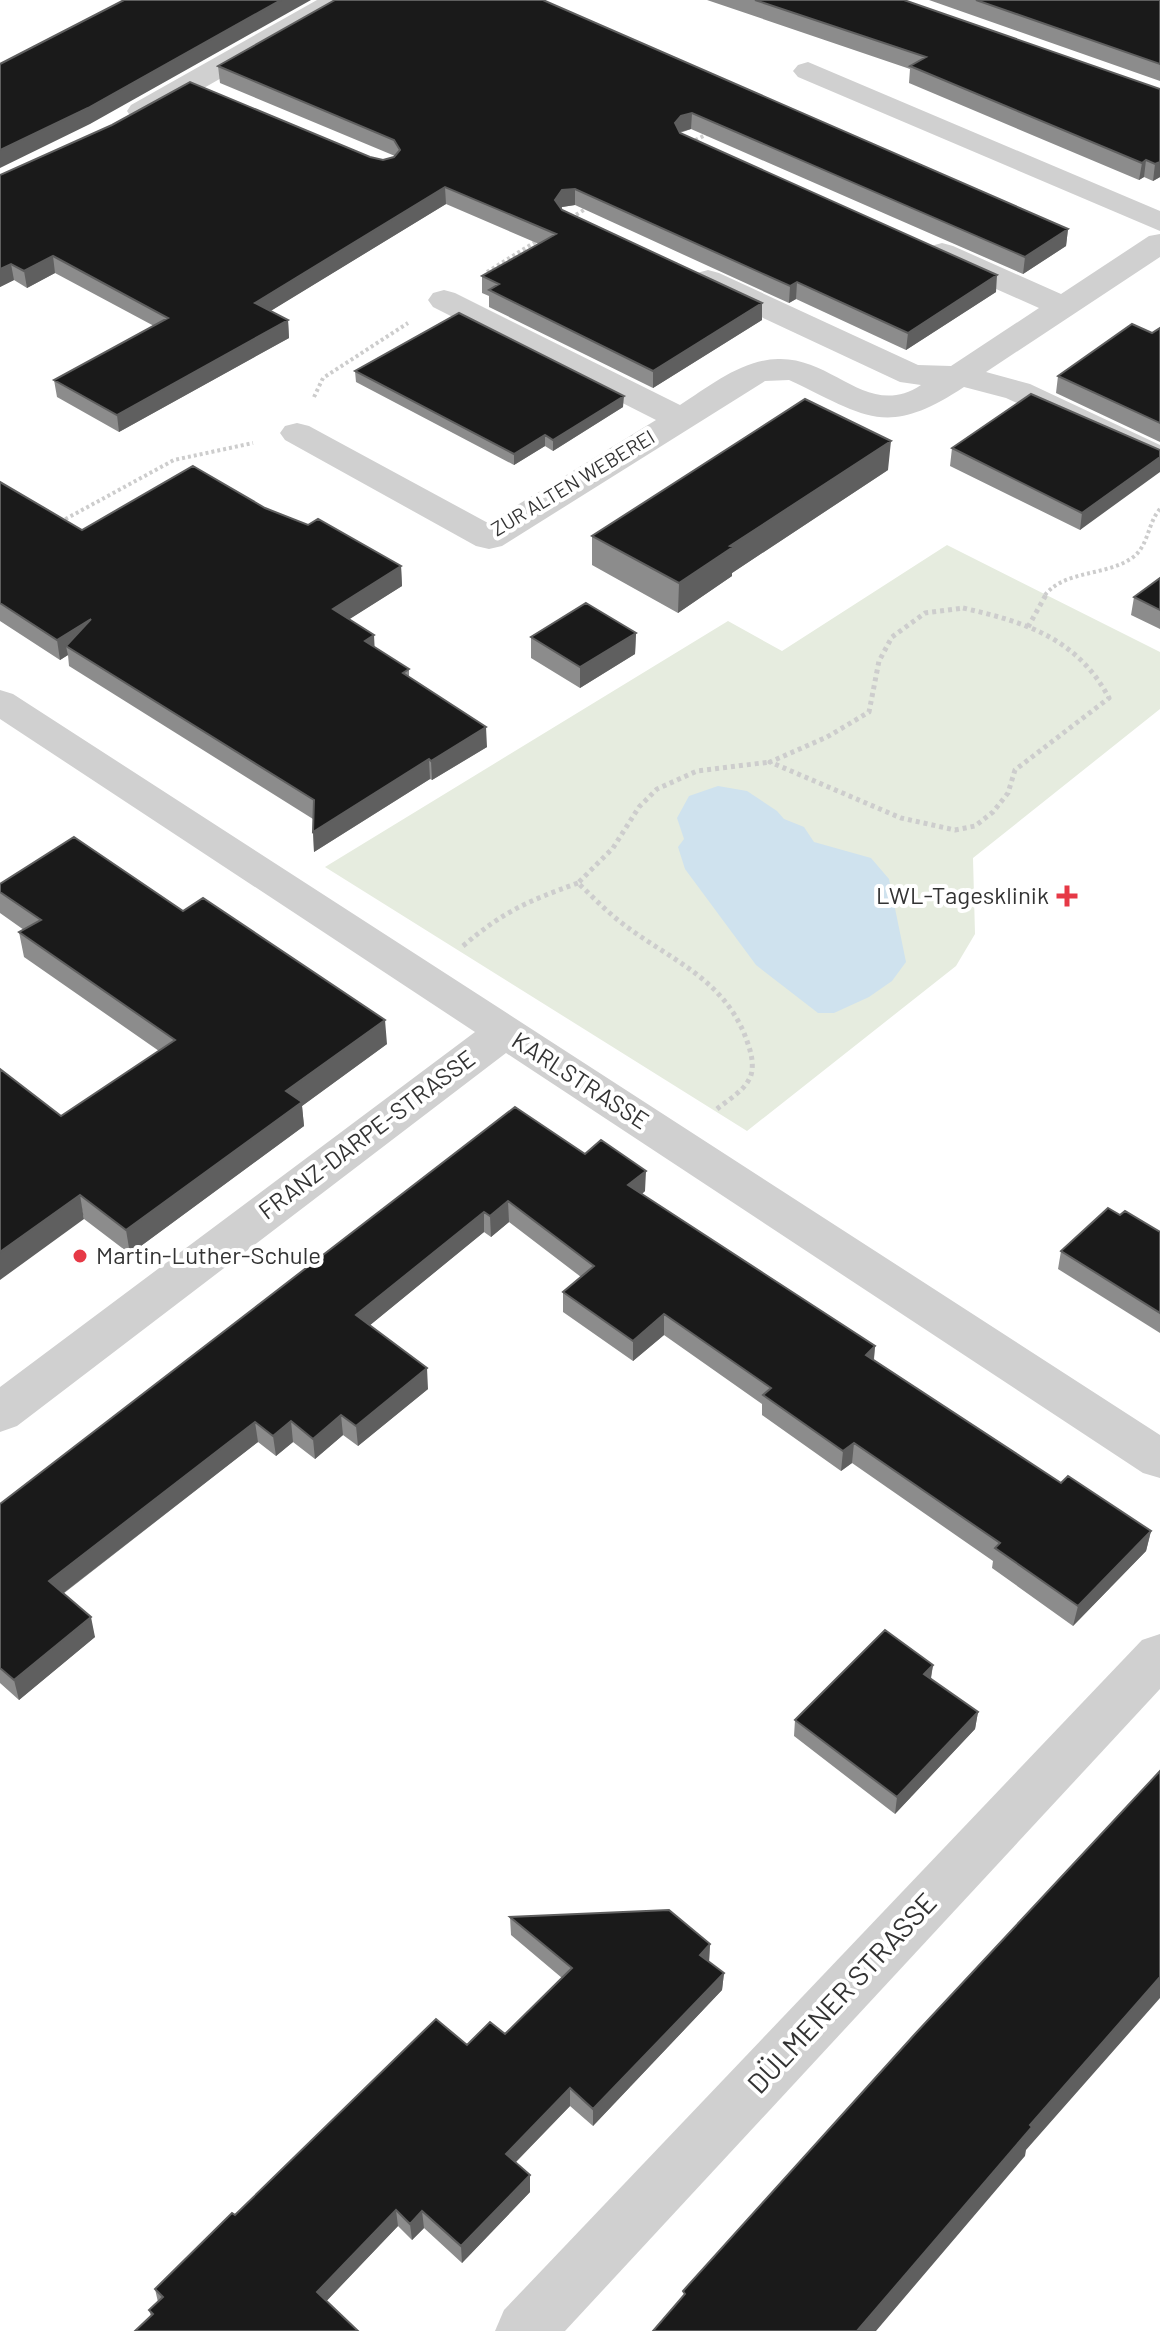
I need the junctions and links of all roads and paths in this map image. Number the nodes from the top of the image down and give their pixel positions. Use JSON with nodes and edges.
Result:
{"nodes":[{"id":1,"x":338,"y":0,"type":"edge"},
{"id":2,"x":808,"y":71,"type":"dead end"},
{"id":3,"x":115,"y":126,"type":"edge"},
{"id":4,"x":1160,"y":222,"type":"edge"},
{"id":5,"x":921,"y":243,"type":"edge"},
{"id":6,"x":1160,"y":243,"type":"edge"},
{"id":7,"x":686,"y":270,"type":"edge"},
{"id":8,"x":444,"y":300,"type":"dead end"},
{"id":9,"x":1064,"y":307,"type":"junction"},
{"id":10,"x":961,"y":376,"type":"junction"},
{"id":11,"x":679,"y":418,"type":"junction"},
{"id":12,"x":297,"y":433,"type":"dead end"},
{"id":13,"x":1160,"y":458,"type":"edge"},
{"id":14,"x":1160,"y":509,"type":"edge"},
{"id":15,"x":1028,"y":627,"type":"junction"},
{"id":16,"x":0,"y":702,"type":"edge"},
{"id":17,"x":770,"y":762,"type":"junction"},
{"id":18,"x":578,"y":883,"type":"junction"},
{"id":19,"x":427,"y":979,"type":"junction"},
{"id":20,"x":505,"y":1032,"type":"junction"},
{"id":21,"x":675,"y":1142,"type":"junction"},
{"id":22,"x":0,"y":1413,"type":"edge"},
{"id":23,"x":1160,"y":1459,"type":"edge"},
{"id":24,"x":1160,"y":1655,"type":"edge"},
{"id":25,"x":525,"y":2331,"type":"edge"}],
"edges":[{"from":1,"to":3,"type":"street"},
{"from":2,"to":4,"type":"street"},
{"from":5,"to":9,"type":"street"},
{"from":6,"to":9,"type":"street","name":"ZUR ALTEN WEBEREI"},
{"from":7,"to":10,"type":"street"},
{"from":8,"to":11,"type":"street","name":"ZUR ALTEN WEBEREI"},
{"from":9,"to":10,"type":"street","name":"ZUR ALTEN WEBEREI"},
{"from":10,"to":11,"type":"street","name":"ZUR ALTEN WEBEREI"},
{"from":10,"to":13,"type":"street"},
{"from":11,"to":12,"type":"street","name":"ZUR ALTEN WEBEREI"},
{"from":14,"to":15,"type":"path"},
{"from":15,"to":17,"type":"path"},
{"from":15,"to":17,"type":"path"},
{"from":16,"to":19,"type":"street","name":"KARLSTRASSE"},
{"from":17,"to":18,"type":"path"},
{"from":18,"to":19,"type":"path"},
{"from":18,"to":21,"type":"path"},
{"from":19,"to":20,"type":"street","name":"KARLSTRASSE"},
{"from":20,"to":21,"type":"street","name":"KARLSTRASSE"},
{"from":20,"to":22,"type":"street","name":"FRANZ-DARPE-STRASSE"},
{"from":21,"to":23,"type":"street","name":"KARLSTRASSE"},
{"from":24,"to":25,"type":"street","name":"DÜLMENER STRASSE"}]}
